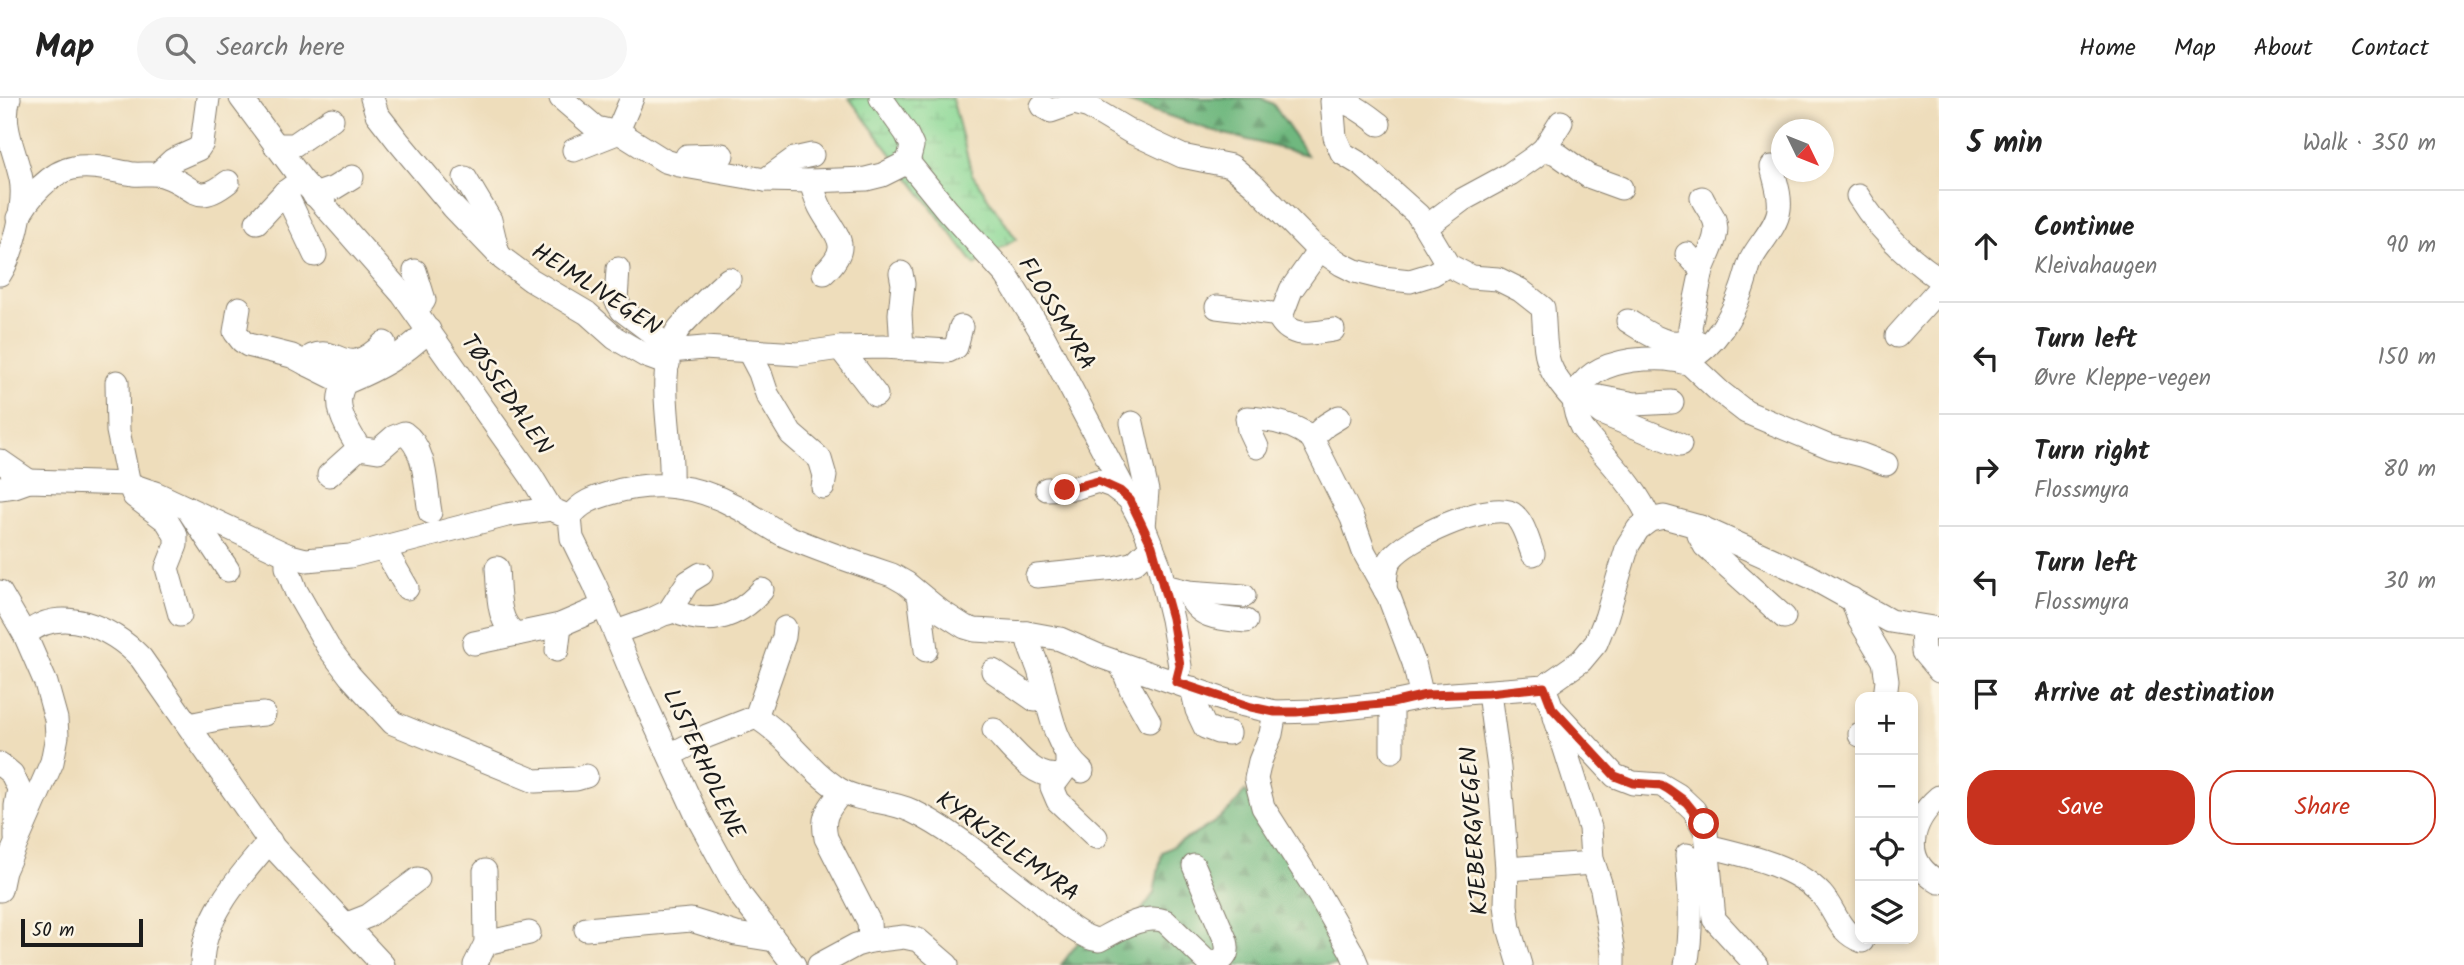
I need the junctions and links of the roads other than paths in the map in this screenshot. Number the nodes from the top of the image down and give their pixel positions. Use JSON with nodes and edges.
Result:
{"nodes":[{"id":1,"x":9,"y":98,"type":"edge"},
{"id":2,"x":208,"y":98,"type":"edge"},
{"id":3,"x":241,"y":98,"type":"edge"},
{"id":4,"x":372,"y":98,"type":"edge"},
{"id":5,"x":561,"y":98,"type":"edge"},
{"id":6,"x":632,"y":98,"type":"edge"},
{"id":7,"x":881,"y":98,"type":"edge"},
{"id":8,"x":1333,"y":99,"type":"edge"},
{"id":9,"x":1042,"y":106,"type":"dead end"},
{"id":10,"x":332,"y":119,"type":"dead end"},
{"id":11,"x":1561,"y":122,"type":"dead end"},
{"id":12,"x":1379,"y":124,"type":"dead end"},
{"id":13,"x":617,"y":133,"type":"junction"},
{"id":14,"x":275,"y":145,"type":"junction"},
{"id":15,"x":1544,"y":149,"type":"junction"},
{"id":16,"x":574,"y":150,"type":"dead end"},
{"id":17,"x":722,"y":155,"type":"dead end"},
{"id":18,"x":812,"y":155,"type":"dead end"},
{"id":19,"x":908,"y":162,"type":"junction"},
{"id":20,"x":679,"y":165,"type":"junction"},
{"id":21,"x":158,"y":174,"type":"junction"},
{"id":22,"x":352,"y":177,"type":"dead end"},
{"id":23,"x":465,"y":178,"type":"dead end"},
{"id":24,"x":765,"y":180,"type":"junction"},
{"id":25,"x":810,"y":181,"type":"junction"},
{"id":26,"x":228,"y":182,"type":"dead end"},
{"id":27,"x":1776,"y":182,"type":"edge"},
{"id":28,"x":1620,"y":188,"type":"dead end"},
{"id":29,"x":300,"y":189,"type":"junction"},
{"id":30,"x":1858,"y":196,"type":"dead end"},
{"id":31,"x":1702,"y":198,"type":"dead end"},
{"id":32,"x":18,"y":218,"type":"junction"},
{"id":33,"x":257,"y":222,"type":"dead end"},
{"id":34,"x":1426,"y":228,"type":"junction"},
{"id":35,"x":1320,"y":249,"type":"junction"},
{"id":36,"x":498,"y":254,"type":"junction"},
{"id":37,"x":314,"y":255,"type":"dead end"},
{"id":38,"x":1448,"y":265,"type":"junction"},
{"id":39,"x":618,"y":269,"type":"dead end"},
{"id":40,"x":415,"y":271,"type":"dead end"},
{"id":41,"x":824,"y":273,"type":"dead end"},
{"id":42,"x":901,"y":273,"type":"dead end"},
{"id":43,"x":0,"y":274,"type":"edge"},
{"id":44,"x":729,"y":279,"type":"dead end"},
{"id":45,"x":1939,"y":279,"type":"edge"},
{"id":46,"x":1939,"y":289,"type":"edge"},
{"id":47,"x":1217,"y":307,"type":"dead end"},
{"id":48,"x":239,"y":308,"type":"dead end"},
{"id":49,"x":1280,"y":315,"type":"junction"},
{"id":50,"x":423,"y":321,"type":"junction"},
{"id":51,"x":1628,"y":321,"type":"dead end"},
{"id":52,"x":961,"y":327,"type":"dead end"},
{"id":53,"x":1332,"y":330,"type":"dead end"},
{"id":54,"x":1897,"y":336,"type":"dead end"},
{"id":55,"x":384,"y":343,"type":"dead end"},
{"id":56,"x":1697,"y":343,"type":"junction"},
{"id":57,"x":840,"y":348,"type":"junction"},
{"id":58,"x":902,"y":349,"type":"junction"},
{"id":59,"x":749,"y":352,"type":"junction"},
{"id":60,"x":669,"y":358,"type":"junction"},
{"id":61,"x":1682,"y":362,"type":"junction"},
{"id":62,"x":307,"y":364,"type":"junction"},
{"id":63,"x":117,"y":382,"type":"dead end"},
{"id":64,"x":345,"y":383,"type":"junction"},
{"id":65,"x":876,"y":395,"type":"dead end"},
{"id":66,"x":1578,"y":398,"type":"junction"},
{"id":67,"x":1672,"y":402,"type":"dead end"},
{"id":68,"x":1339,"y":417,"type":"dead end"},
{"id":69,"x":1132,"y":423,"type":"dead end"},
{"id":70,"x":1312,"y":438,"type":"junction"},
{"id":71,"x":1680,"y":445,"type":"dead end"},
{"id":72,"x":1257,"y":447,"type":"dead end"},
{"id":73,"x":359,"y":448,"type":"junction"},
{"id":74,"x":0,"y":461,"type":"edge"},
{"id":75,"x":1886,"y":464,"type":"dead end"},
{"id":76,"x":329,"y":475,"type":"dead end"},
{"id":77,"x":29,"y":481,"type":"junction"},
{"id":78,"x":129,"y":484,"type":"junction"},
{"id":79,"x":673,"y":486,"type":"junction"},
{"id":80,"x":823,"y":487,"type":"dead end"},
{"id":81,"x":0,"y":488,"type":"edge"},
{"id":82,"x":1047,"y":489,"type":"dead end"},
{"id":83,"x":1130,"y":500,"type":"junction"},
{"id":84,"x":187,"y":508,"type":"junction"},
{"id":85,"x":430,"y":512,"type":"dead end"},
{"id":86,"x":560,"y":513,"type":"junction"},
{"id":87,"x":1650,"y":520,"type":"junction"},
{"id":88,"x":1700,"y":527,"type":"junction"},
{"id":89,"x":1148,"y":537,"type":"junction"},
{"id":90,"x":384,"y":548,"type":"junction"},
{"id":91,"x":1533,"y":554,"type":"dead end"},
{"id":92,"x":287,"y":555,"type":"junction"},
{"id":93,"x":497,"y":568,"type":"dead end"},
{"id":94,"x":228,"y":570,"type":"dead end"},
{"id":95,"x":701,"y":574,"type":"dead end"},
{"id":96,"x":1037,"y":576,"type":"dead end"},
{"id":97,"x":1164,"y":586,"type":"junction"},
{"id":98,"x":407,"y":588,"type":"dead end"},
{"id":99,"x":762,"y":590,"type":"dead end"},
{"id":100,"x":1385,"y":590,"type":"junction"},
{"id":101,"x":0,"y":592,"type":"edge"},
{"id":102,"x":1188,"y":592,"type":"junction"},
{"id":103,"x":919,"y":594,"type":"junction"},
{"id":104,"x":1244,"y":596,"type":"dead end"},
{"id":105,"x":1853,"y":599,"type":"junction"},
{"id":106,"x":604,"y":606,"type":"junction"},
{"id":107,"x":668,"y":613,"type":"junction"},
{"id":108,"x":180,"y":615,"type":"dead end"},
{"id":109,"x":1784,"y":617,"type":"dead end"},
{"id":110,"x":1246,"y":621,"type":"dead end"},
{"id":111,"x":560,"y":625,"type":"junction"},
{"id":112,"x":785,"y":628,"type":"dead end"},
{"id":113,"x":1930,"y":628,"type":"edge"},
{"id":114,"x":616,"y":632,"type":"junction"},
{"id":115,"x":1027,"y":633,"type":"junction"},
{"id":116,"x":517,"y":634,"type":"junction"},
{"id":117,"x":24,"y":635,"type":"junction"},
{"id":118,"x":474,"y":643,"type":"dead end"},
{"id":119,"x":557,"y":650,"type":"dead end"},
{"id":120,"x":926,"y":650,"type":"dead end"},
{"id":121,"x":1121,"y":664,"type":"junction"},
{"id":122,"x":993,"y":671,"type":"dead end"},
{"id":123,"x":1939,"y":671,"type":"edge"},
{"id":124,"x":1184,"y":685,"type":"junction"},
{"id":125,"x":1886,"y":692,"type":"edge"},
{"id":126,"x":1489,"y":693,"type":"junction"},
{"id":127,"x":1422,"y":697,"type":"junction"},
{"id":128,"x":1548,"y":697,"type":"junction"},
{"id":129,"x":1045,"y":698,"type":"junction"},
{"id":130,"x":1392,"y":703,"type":"junction"},
{"id":131,"x":1275,"y":712,"type":"junction"},
{"id":132,"x":264,"y":714,"type":"dead end"},
{"id":133,"x":756,"y":717,"type":"junction"},
{"id":134,"x":1149,"y":721,"type":"dead end"},
{"id":135,"x":189,"y":725,"type":"junction"},
{"id":136,"x":994,"y":730,"type":"dead end"},
{"id":137,"x":1229,"y":733,"type":"dead end"},
{"id":138,"x":1392,"y":751,"type":"dead end"},
{"id":139,"x":670,"y":755,"type":"junction"},
{"id":140,"x":0,"y":764,"type":"edge"},
{"id":141,"x":1059,"y":775,"type":"junction"},
{"id":142,"x":586,"y":776,"type":"dead end"},
{"id":143,"x":842,"y":791,"type":"junction"},
{"id":144,"x":1939,"y":797,"type":"edge"},
{"id":145,"x":1096,"y":837,"type":"dead end"},
{"id":146,"x":270,"y":841,"type":"junction"},
{"id":147,"x":15,"y":845,"type":"junction"},
{"id":148,"x":1697,"y":850,"type":"junction"},
{"id":149,"x":1593,"y":863,"type":"junction"},
{"id":150,"x":1194,"y":866,"type":"dead end"},
{"id":151,"x":1507,"y":869,"type":"junction"},
{"id":152,"x":485,"y":871,"type":"dead end"},
{"id":153,"x":418,"y":879,"type":"dead end"},
{"id":154,"x":1939,"y":883,"type":"edge"},
{"id":155,"x":0,"y":890,"type":"edge"},
{"id":156,"x":345,"y":925,"type":"junction"},
{"id":157,"x":586,"y":929,"type":"dead end"},
{"id":158,"x":529,"y":933,"type":"dead end"},
{"id":159,"x":772,"y":936,"type":"junction"},
{"id":160,"x":1855,"y":938,"type":"edge"},
{"id":161,"x":870,"y":940,"type":"junction"},
{"id":162,"x":486,"y":943,"type":"junction"},
{"id":163,"x":377,"y":959,"type":"edge"},
{"id":164,"x":202,"y":965,"type":"edge"},
{"id":165,"x":475,"y":965,"type":"edge"},
{"id":166,"x":794,"y":965,"type":"edge"},
{"id":167,"x":819,"y":965,"type":"edge"},
{"id":168,"x":947,"y":965,"type":"edge"},
{"id":169,"x":1357,"y":965,"type":"edge"},
{"id":170,"x":1520,"y":965,"type":"edge"},
{"id":171,"x":1613,"y":965,"type":"edge"},
{"id":172,"x":1686,"y":965,"type":"edge"},
{"id":173,"x":1756,"y":965,"type":"edge"}],
"edges":[{"from":1,"to":32,"type":"street"},
{"from":2,"to":21,"type":"street"},
{"from":3,"to":14,"type":"street","name":"TØSSEDALEN"},
{"from":4,"to":36,"type":"street","name":"HEIMLIVEGEN"},
{"from":5,"to":13,"type":"street"},
{"from":6,"to":13,"type":"street"},
{"from":7,"to":19,"type":"street"},
{"from":8,"to":12,"type":"street"},
{"from":8,"to":34,"type":"street"},
{"from":9,"to":35,"type":"street"},
{"from":10,"to":14,"type":"street"},
{"from":11,"to":15,"type":"street"},
{"from":13,"to":16,"type":"street"},
{"from":13,"to":20,"type":"street"},
{"from":14,"to":29,"type":"street","name":"TØSSEDALEN"},
{"from":15,"to":28,"type":"street"},
{"from":15,"to":34,"type":"street"},
{"from":17,"to":20,"type":"street"},
{"from":18,"to":24,"type":"street"},
{"from":19,"to":25,"type":"street"},
{"from":19,"to":83,"type":"street","name":"FLOSSMYRA"},
{"from":20,"to":24,"type":"street"},
{"from":21,"to":26,"type":"street"},
{"from":21,"to":32,"type":"street"},
{"from":22,"to":29,"type":"street"},
{"from":23,"to":36,"type":"street","name":"HEIMLIVEGEN"},
{"from":24,"to":25,"type":"street"},
{"from":25,"to":41,"type":"street"},
{"from":27,"to":56,"type":"street"},
{"from":29,"to":33,"type":"street"},
{"from":29,"to":37,"type":"street","name":"TØSSEDALEN"},
{"from":29,"to":50,"type":"street","name":"TØSSEDALEN"},
{"from":30,"to":45,"type":"street"},
{"from":31,"to":56,"type":"street"},
{"from":32,"to":43,"type":"street"},
{"from":34,"to":38,"type":"street"},
{"from":35,"to":38,"type":"street"},
{"from":35,"to":49,"type":"street"},
{"from":36,"to":60,"type":"street","name":"HEIMLIVEGEN"},
{"from":38,"to":66,"type":"street"},
{"from":39,"to":60,"type":"street","name":"HEIMLIVEGEN"},
{"from":40,"to":50,"type":"street"},
{"from":42,"to":58,"type":"street"},
{"from":44,"to":60,"type":"street","name":"HEIMLIVEGEN"},
{"from":46,"to":54,"type":"street"},
{"from":47,"to":49,"type":"street"},
{"from":48,"to":62,"type":"street"},
{"from":49,"to":53,"type":"street"},
{"from":50,"to":64,"type":"street"},
{"from":50,"to":86,"type":"street","name":"TØSSEDALEN"},
{"from":51,"to":56,"type":"street"},
{"from":52,"to":58,"type":"street","name":"HEIMLIVEGEN"},
{"from":55,"to":62,"type":"street"},
{"from":56,"to":61,"type":"street"},
{"from":57,"to":58,"type":"street","name":"HEIMLIVEGEN"},
{"from":57,"to":59,"type":"street","name":"HEIMLIVEGEN"},
{"from":57,"to":65,"type":"street"},
{"from":59,"to":60,"type":"street","name":"HEIMLIVEGEN"},
{"from":59,"to":80,"type":"street"},
{"from":60,"to":79,"type":"street","name":"HEIMLIVEGEN"},
{"from":61,"to":66,"type":"street"},
{"from":61,"to":75,"type":"street"},
{"from":62,"to":64,"type":"street"},
{"from":63,"to":78,"type":"street"},
{"from":64,"to":73,"type":"street"},
{"from":66,"to":67,"type":"street"},
{"from":66,"to":71,"type":"street"},
{"from":66,"to":87,"type":"street"},
{"from":68,"to":70,"type":"street"},
{"from":69,"to":89,"type":"street","name":"FLOSSMYRA"},
{"from":70,"to":72,"type":"street"},
{"from":70,"to":100,"type":"street"},
{"from":73,"to":76,"type":"street"},
{"from":73,"to":85,"type":"street"},
{"from":74,"to":77,"type":"street"},
{"from":77,"to":78,"type":"street"},
{"from":77,"to":81,"type":"street"},
{"from":78,"to":84,"type":"street"},
{"from":78,"to":108,"type":"street"},
{"from":79,"to":86,"type":"street"},
{"from":79,"to":103,"type":"street"},
{"from":82,"to":83,"type":"street"},
{"from":83,"to":89,"type":"street","name":"FLOSSMYRA"},
{"from":84,"to":92,"type":"street"},
{"from":84,"to":94,"type":"street"},
{"from":86,"to":90,"type":"street"},
{"from":86,"to":106,"type":"street","name":"LISTERHOLENE"},
{"from":87,"to":88,"type":"street"},
{"from":87,"to":128,"type":"street"},
{"from":88,"to":105,"type":"street"},
{"from":88,"to":109,"type":"street"},
{"from":89,"to":96,"type":"street"},
{"from":89,"to":97,"type":"street","name":"FLOSSMYRA"},
{"from":90,"to":92,"type":"street"},
{"from":90,"to":98,"type":"street"},
{"from":91,"to":100,"type":"street"},
{"from":92,"to":142,"type":"street"},
{"from":93,"to":116,"type":"street"},
{"from":95,"to":107,"type":"street"},
{"from":97,"to":102,"type":"street"},
{"from":97,"to":124,"type":"street","name":"FLOSSMYRA"},
{"from":99,"to":107,"type":"street"},
{"from":100,"to":127,"type":"street"},
{"from":101,"to":117,"type":"street"},
{"from":102,"to":104,"type":"street"},
{"from":102,"to":110,"type":"street"},
{"from":103,"to":115,"type":"street"},
{"from":103,"to":120,"type":"street"},
{"from":105,"to":113,"type":"street"},
{"from":105,"to":125,"type":"street"},
{"from":106,"to":111,"type":"street"},
{"from":106,"to":114,"type":"street","name":"LISTERHOLENE"},
{"from":107,"to":114,"type":"street"},
{"from":111,"to":116,"type":"street"},
{"from":111,"to":119,"type":"street"},
{"from":112,"to":133,"type":"street"},
{"from":113,"to":123,"type":"street"},
{"from":114,"to":139,"type":"street","name":"LISTERHOLENE"},
{"from":115,"to":121,"type":"street"},
{"from":115,"to":129,"type":"street"},
{"from":116,"to":118,"type":"street"},
{"from":117,"to":135,"type":"street"},
{"from":117,"to":147,"type":"street"},
{"from":121,"to":124,"type":"street"},
{"from":121,"to":134,"type":"street"},
{"from":122,"to":129,"type":"street"},
{"from":124,"to":131,"type":"street"},
{"from":124,"to":137,"type":"street"},
{"from":126,"to":127,"type":"street"},
{"from":126,"to":128,"type":"street"},
{"from":126,"to":151,"type":"street","name":"KJEBERGVEGEN"},
{"from":127,"to":130,"type":"street"},
{"from":128,"to":148,"type":"street"},
{"from":128,"to":149,"type":"street"},
{"from":129,"to":141,"type":"street"},
{"from":130,"to":131,"type":"street"},
{"from":130,"to":138,"type":"street"},
{"from":131,"to":169,"type":"street"},
{"from":132,"to":135,"type":"street"},
{"from":133,"to":139,"type":"street"},
{"from":133,"to":143,"type":"street","name":"KYRKJELEMYRA"},
{"from":135,"to":146,"type":"street"},
{"from":136,"to":141,"type":"street"},
{"from":139,"to":159,"type":"street","name":"LISTERHOLENE"},
{"from":140,"to":147,"type":"street"},
{"from":141,"to":145,"type":"street"},
{"from":143,"to":150,"type":"street","name":"KYRKJELEMYRA"},
{"from":143,"to":161,"type":"street"},
{"from":144,"to":154,"type":"street"},
{"from":146,"to":156,"type":"street"},
{"from":146,"to":164,"type":"street"},
{"from":147,"to":155,"type":"street"},
{"from":148,"to":160,"type":"street"},
{"from":148,"to":172,"type":"street"},
{"from":148,"to":173,"type":"street"},
{"from":149,"to":151,"type":"street"},
{"from":149,"to":171,"type":"street"},
{"from":151,"to":170,"type":"street","name":"KJEBERGVEGEN"},
{"from":152,"to":162,"type":"street"},
{"from":153,"to":156,"type":"street"},
{"from":156,"to":163,"type":"street"},
{"from":157,"to":159,"type":"street"},
{"from":158,"to":162,"type":"street"},
{"from":159,"to":166,"type":"street","name":"LISTERHOLENE"},
{"from":161,"to":167,"type":"street"},
{"from":161,"to":168,"type":"street"},
{"from":162,"to":165,"type":"street"}]}
